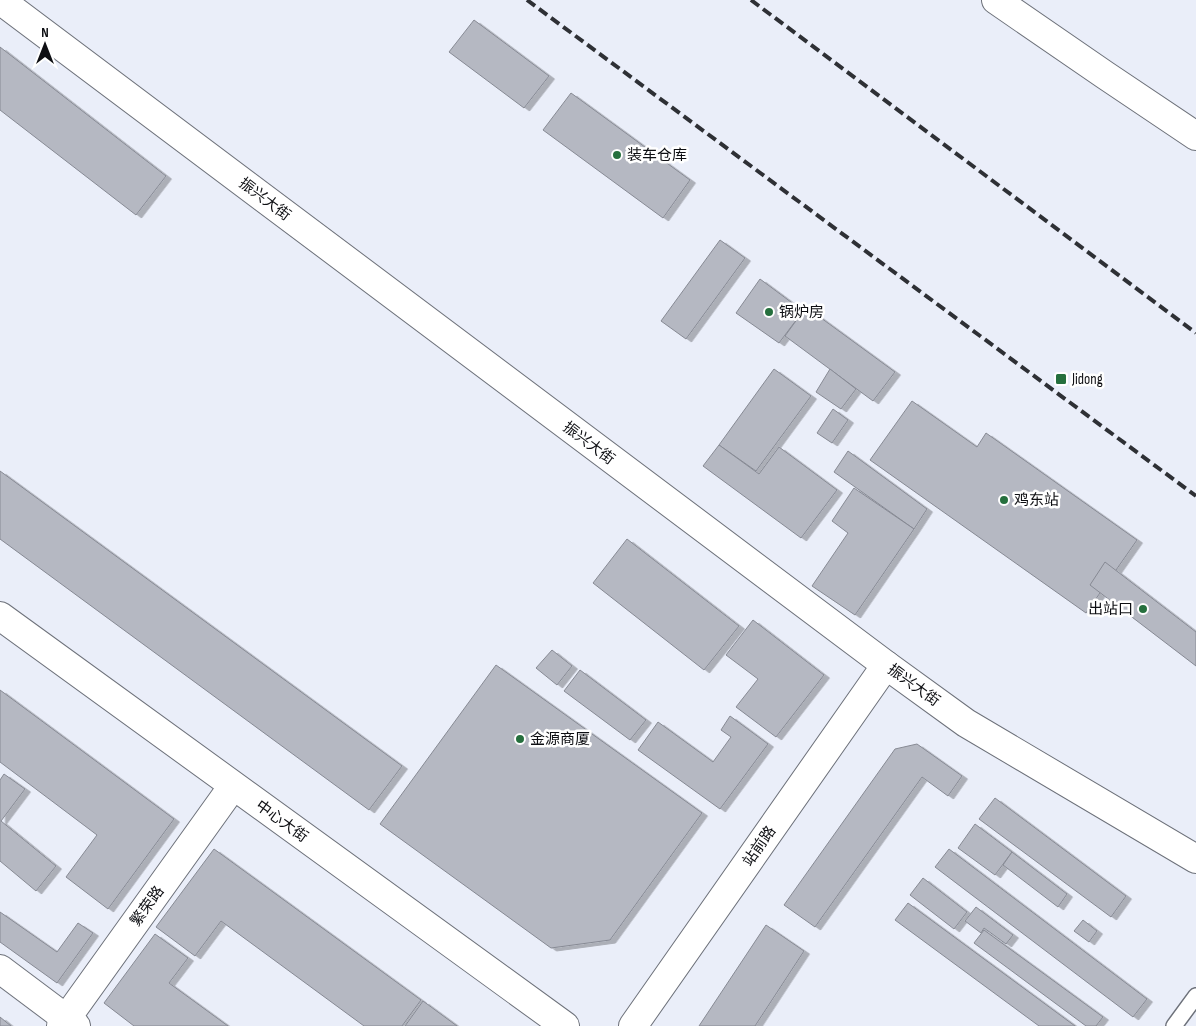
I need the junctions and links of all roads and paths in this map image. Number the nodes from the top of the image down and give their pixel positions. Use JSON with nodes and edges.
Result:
{"nodes":[{"id":1,"x":0,"y":0,"type":"edge"},
{"id":2,"x":996,"y":0,"type":"edge"},
{"id":3,"x":1196,"y":136,"type":"edge"},
{"id":4,"x":0,"y":616,"type":"edge"},
{"id":5,"x":886,"y":665,"type":"junction"},
{"id":6,"x":234,"y":786,"type":"junction"},
{"id":7,"x":1196,"y":859,"type":"edge"},
{"id":8,"x":0,"y":969,"type":"edge"},
{"id":9,"x":1196,"y":996,"type":"edge"},
{"id":10,"x":68,"y":1024,"type":"edge"},
{"id":11,"x":565,"y":1026,"type":"edge"},
{"id":12,"x":633,"y":1026,"type":"edge"},
{"id":13,"x":1174,"y":1026,"type":"edge"}],
"edges":[{"from":1,"to":5,"type":"street","name":"振兴大街"},
{"from":2,"to":3,"type":"street"},
{"from":4,"to":6,"type":"street","name":"中心大街"},
{"from":5,"to":7,"type":"street","name":"振兴大街"},
{"from":5,"to":12,"type":"street","name":"站前路"},
{"from":6,"to":10,"type":"street","name":"繁荣路"},
{"from":6,"to":11,"type":"street","name":"中心大街"},
{"from":8,"to":10,"type":"street"},
{"from":9,"to":13,"type":"lane"}]}
